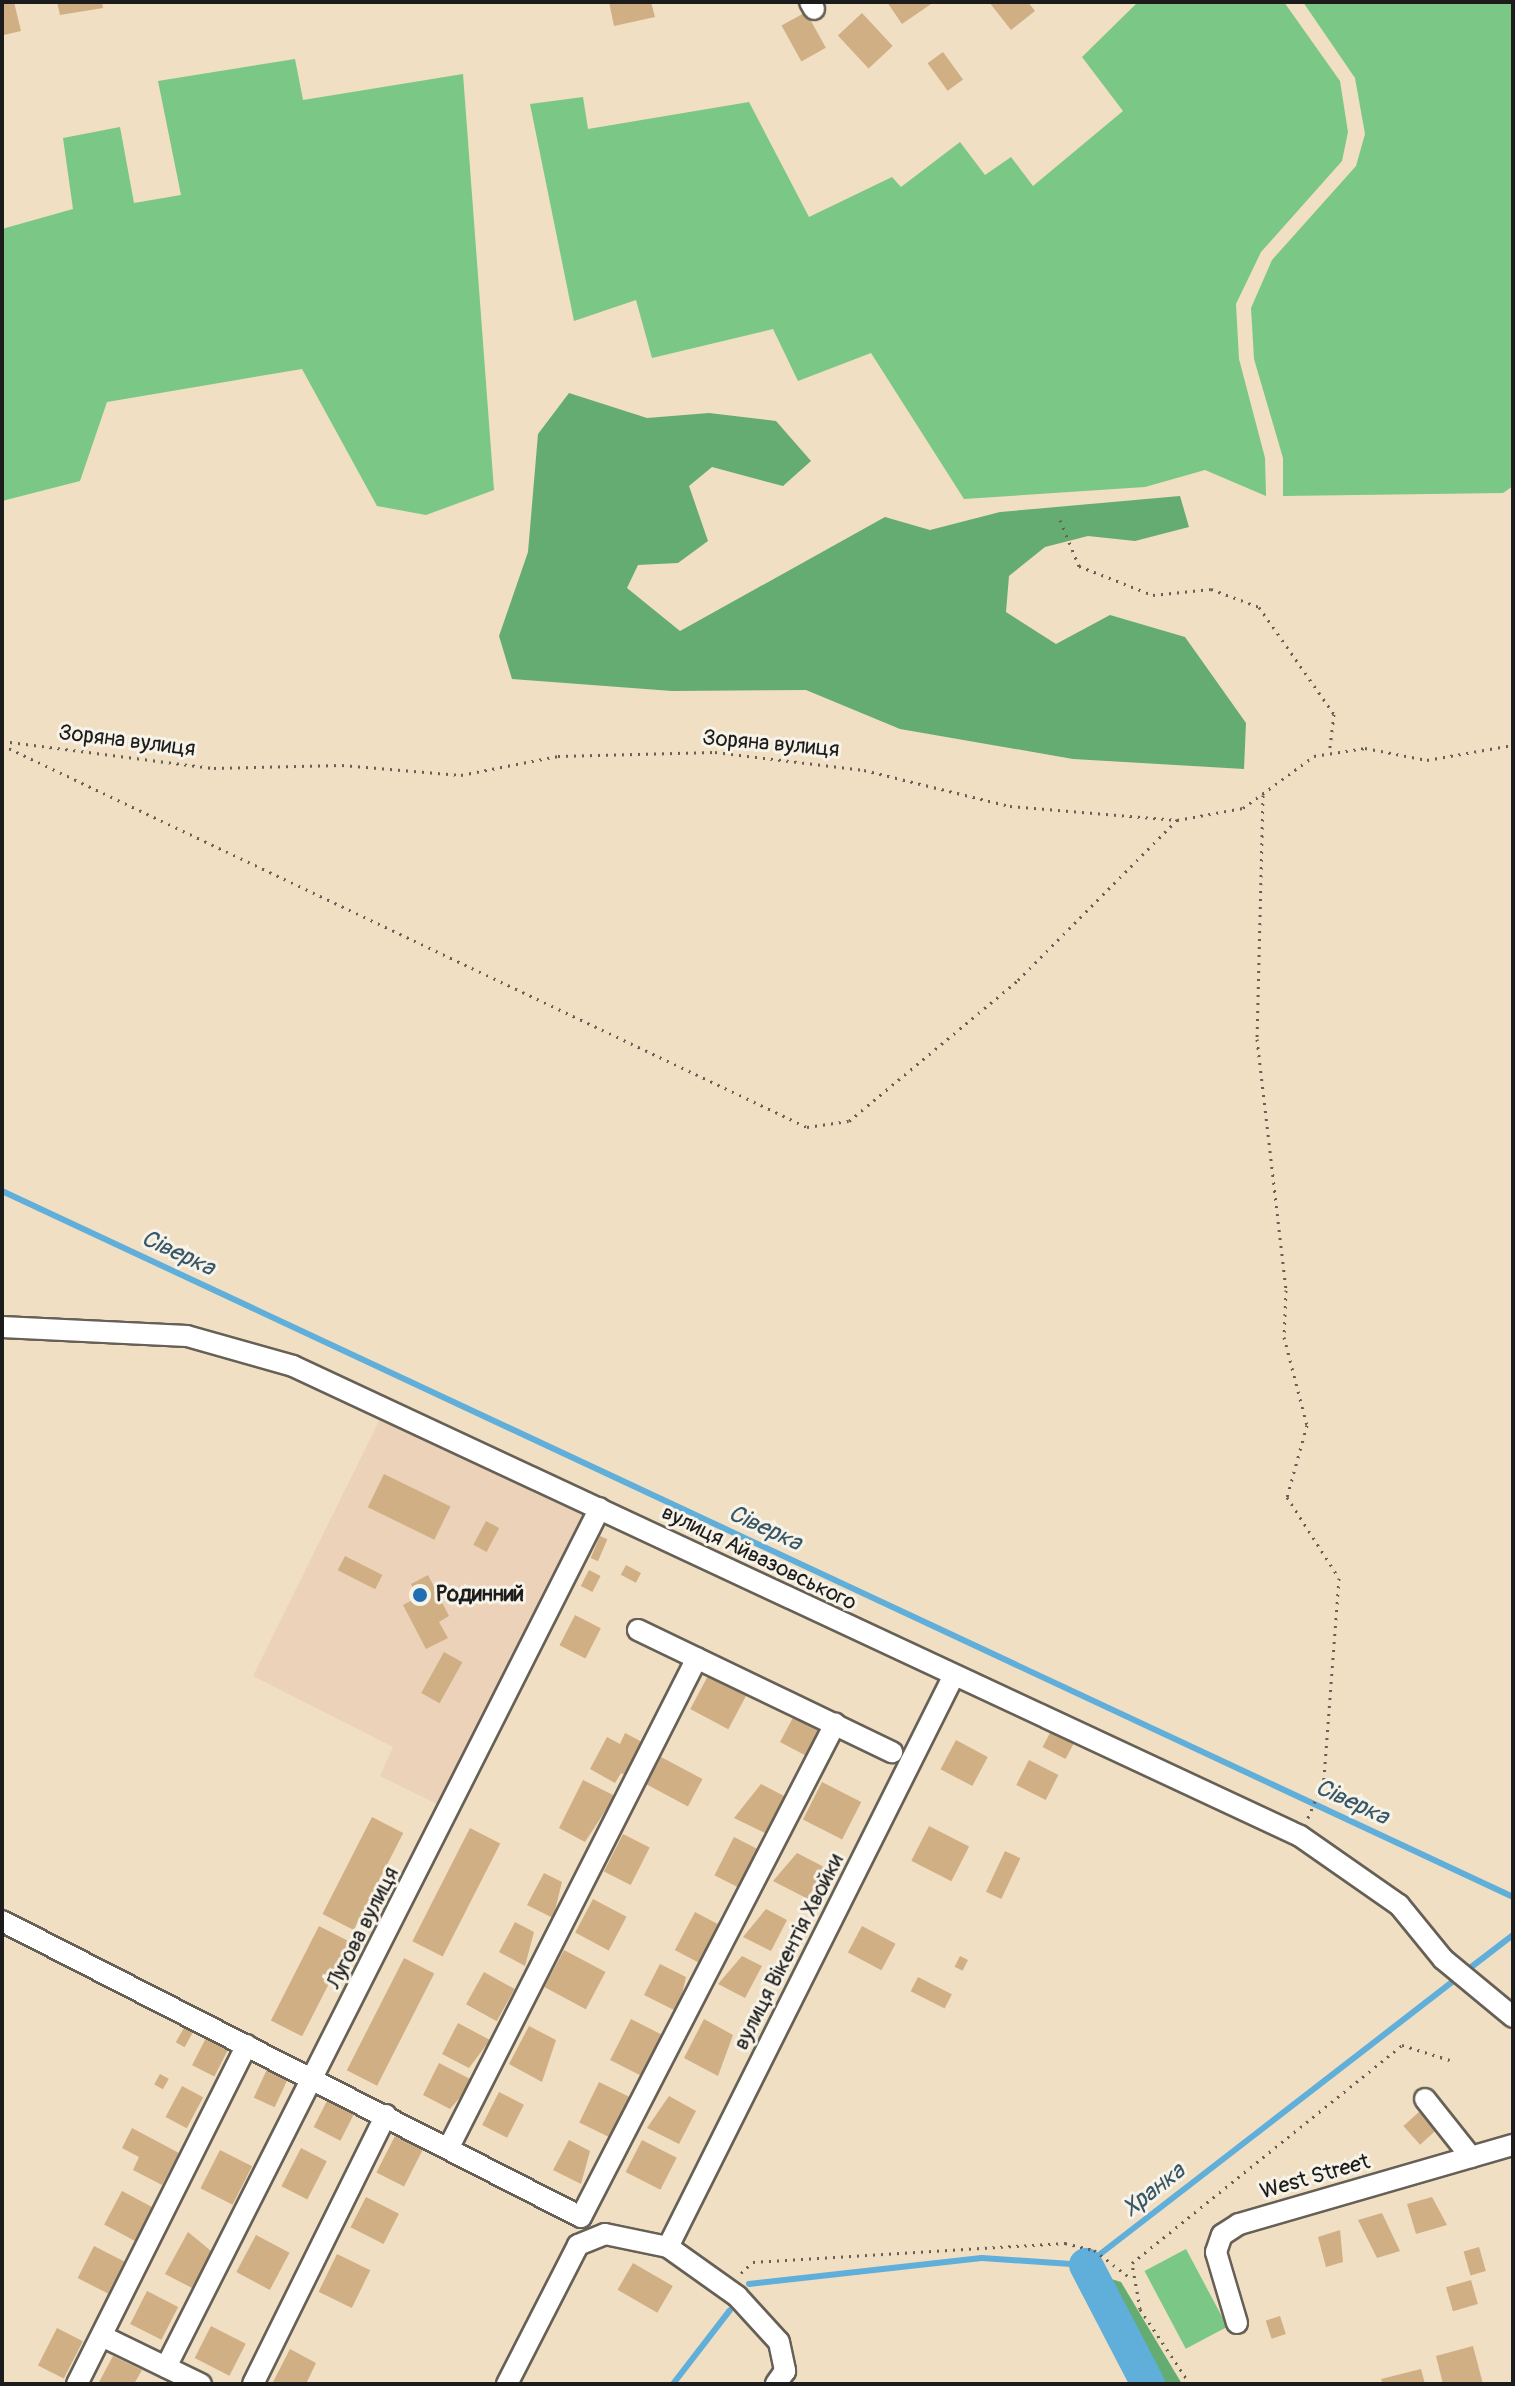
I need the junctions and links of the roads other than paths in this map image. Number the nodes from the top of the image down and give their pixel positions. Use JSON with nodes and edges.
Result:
{"nodes":[{"id":1,"x":2,"y":1327,"type":"edge"},
{"id":2,"x":600,"y":1508,"type":"junction"},
{"id":3,"x":638,"y":1630,"type":"dead end"},
{"id":4,"x":697,"y":1658,"type":"junction"},
{"id":5,"x":953,"y":1677,"type":"junction"},
{"id":6,"x":835,"y":1724,"type":"junction"},
{"id":7,"x":892,"y":1752,"type":"dead end"},
{"id":8,"x":2,"y":1921,"type":"edge"},
{"id":9,"x":1513,"y":2017,"type":"edge"},
{"id":10,"x":247,"y":2045,"type":"junction"},
{"id":11,"x":314,"y":2080,"type":"junction"},
{"id":12,"x":1425,"y":2099,"type":"dead end"},
{"id":13,"x":386,"y":2115,"type":"junction"},
{"id":14,"x":1513,"y":2145,"type":"edge"},
{"id":15,"x":449,"y":2147,"type":"junction"},
{"id":16,"x":1471,"y":2157,"type":"junction"},
{"id":17,"x":668,"y":2247,"type":"junction"},
{"id":18,"x":1237,"y":2323,"type":"dead end"},
{"id":19,"x":102,"y":2336,"type":"junction"},
{"id":20,"x":166,"y":2367,"type":"junction"},
{"id":21,"x":77,"y":2384,"type":"edge"},
{"id":22,"x":201,"y":2384,"type":"edge"},
{"id":23,"x":253,"y":2384,"type":"edge"},
{"id":24,"x":507,"y":2384,"type":"edge"},
{"id":25,"x":776,"y":2384,"type":"edge"}],
"edges":[{"from":1,"to":2,"type":"street","name":"вулиця Айвазовського"},
{"from":2,"to":5,"type":"street","name":"вулиця Айвазовського"},
{"from":2,"to":11,"type":"street","name":"Лугова вулиця"},
{"from":3,"to":4,"type":"street"},
{"from":4,"to":6,"type":"street"},
{"from":4,"to":15,"type":"street"},
{"from":5,"to":9,"type":"street","name":"вулиця Айвазовського"},
{"from":5,"to":17,"type":"street","name":"вулиця Вікентія Хвойки"},
{"from":6,"to":7,"type":"street"},
{"from":6,"to":15,"type":"street"},
{"from":8,"to":10,"type":"street"},
{"from":10,"to":11,"type":"street"},
{"from":10,"to":19,"type":"street"},
{"from":11,"to":13,"type":"street"},
{"from":11,"to":20,"type":"street","name":"Лугова вулиця"},
{"from":12,"to":16,"type":"street"},
{"from":13,"to":15,"type":"street"},
{"from":13,"to":23,"type":"street"},
{"from":14,"to":16,"type":"street","name":"West Street"},
{"from":16,"to":18,"type":"street","name":"West Street"},
{"from":17,"to":24,"type":"street"},
{"from":17,"to":25,"type":"street"},
{"from":19,"to":20,"type":"street"},
{"from":19,"to":21,"type":"street"},
{"from":20,"to":22,"type":"street"}]}
